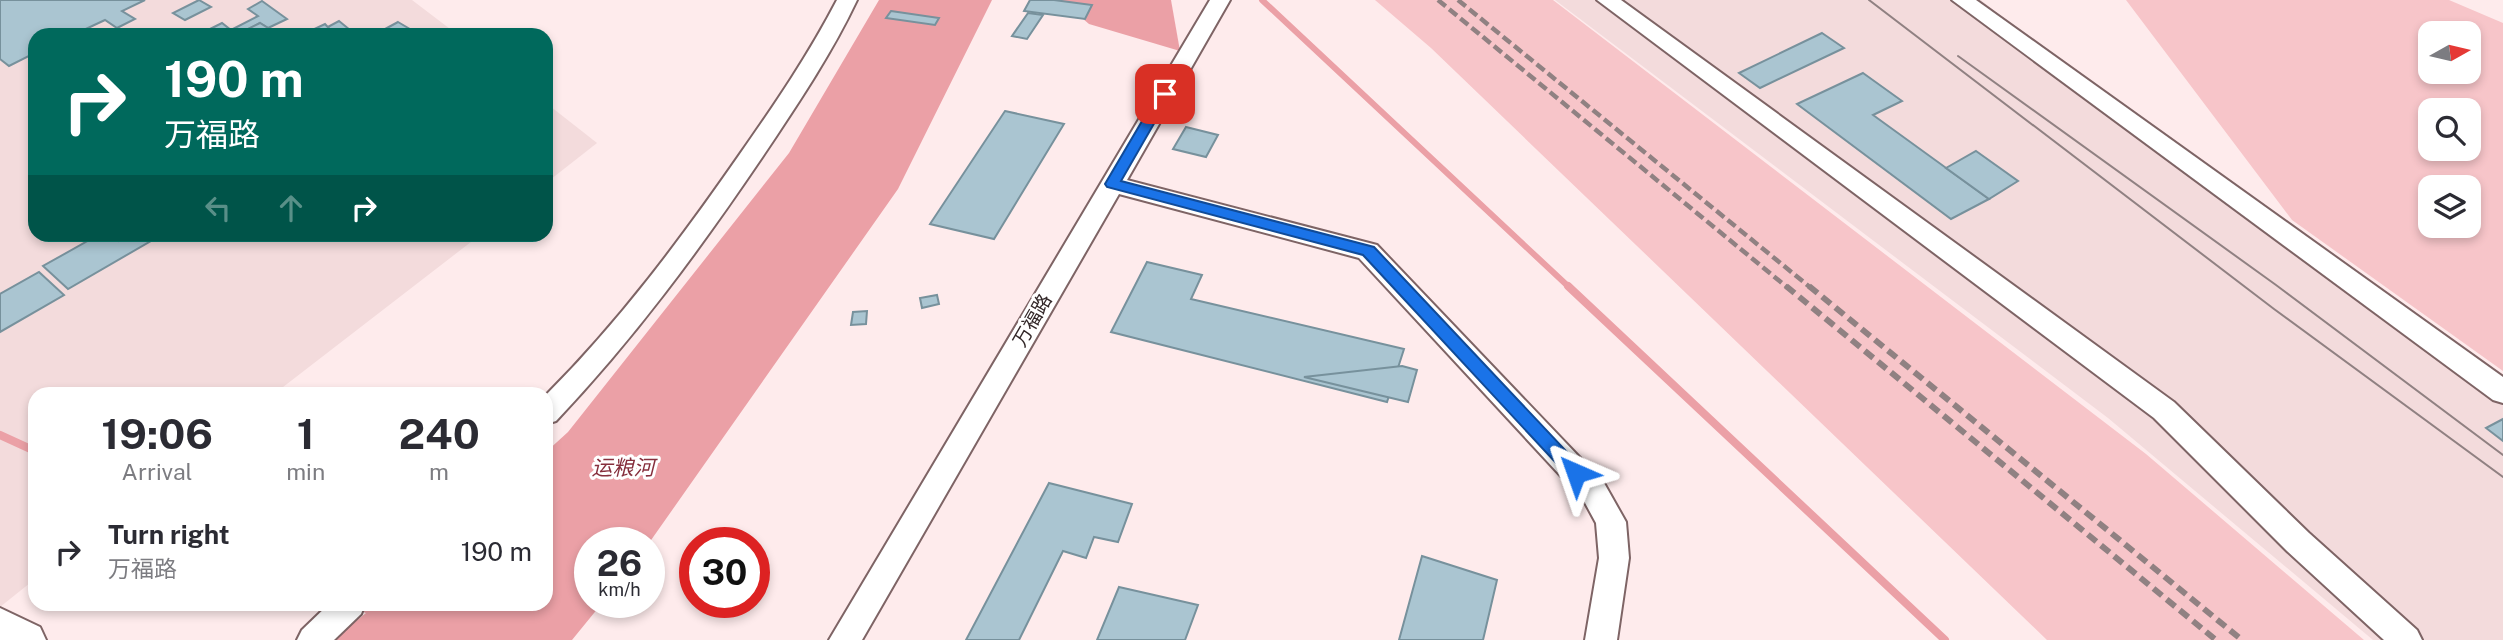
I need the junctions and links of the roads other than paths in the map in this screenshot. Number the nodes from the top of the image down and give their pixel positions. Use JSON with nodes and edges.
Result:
{"nodes":[{"id":1,"x":847,"y":0,"type":"edge"},
{"id":2,"x":1220,"y":0,"type":"edge"},
{"id":3,"x":1607,"y":0,"type":"edge"},
{"id":4,"x":1962,"y":0,"type":"edge"},
{"id":5,"x":1112,"y":184,"type":"junction"},
{"id":6,"x":2503,"y":391,"type":"edge"},
{"id":7,"x":553,"y":405,"type":"edge"},
{"id":8,"x":343,"y":611,"type":"edge"},
{"id":9,"x":0,"y":626,"type":"edge"},
{"id":10,"x":26,"y":640,"type":"edge"},
{"id":11,"x":313,"y":640,"type":"edge"},
{"id":12,"x":845,"y":640,"type":"edge"},
{"id":13,"x":1601,"y":640,"type":"edge"},
{"id":14,"x":2406,"y":640,"type":"edge"}],
"edges":[{"from":1,"to":7,"type":"street"},
{"from":2,"to":5,"type":"street","name":"万福路"},
{"from":3,"to":14,"type":"street"},
{"from":4,"to":6,"type":"street"},
{"from":5,"to":12,"type":"street","name":"万福路"},
{"from":5,"to":13,"type":"street"},
{"from":8,"to":11,"type":"street"},
{"from":9,"to":10,"type":"main road"}]}
